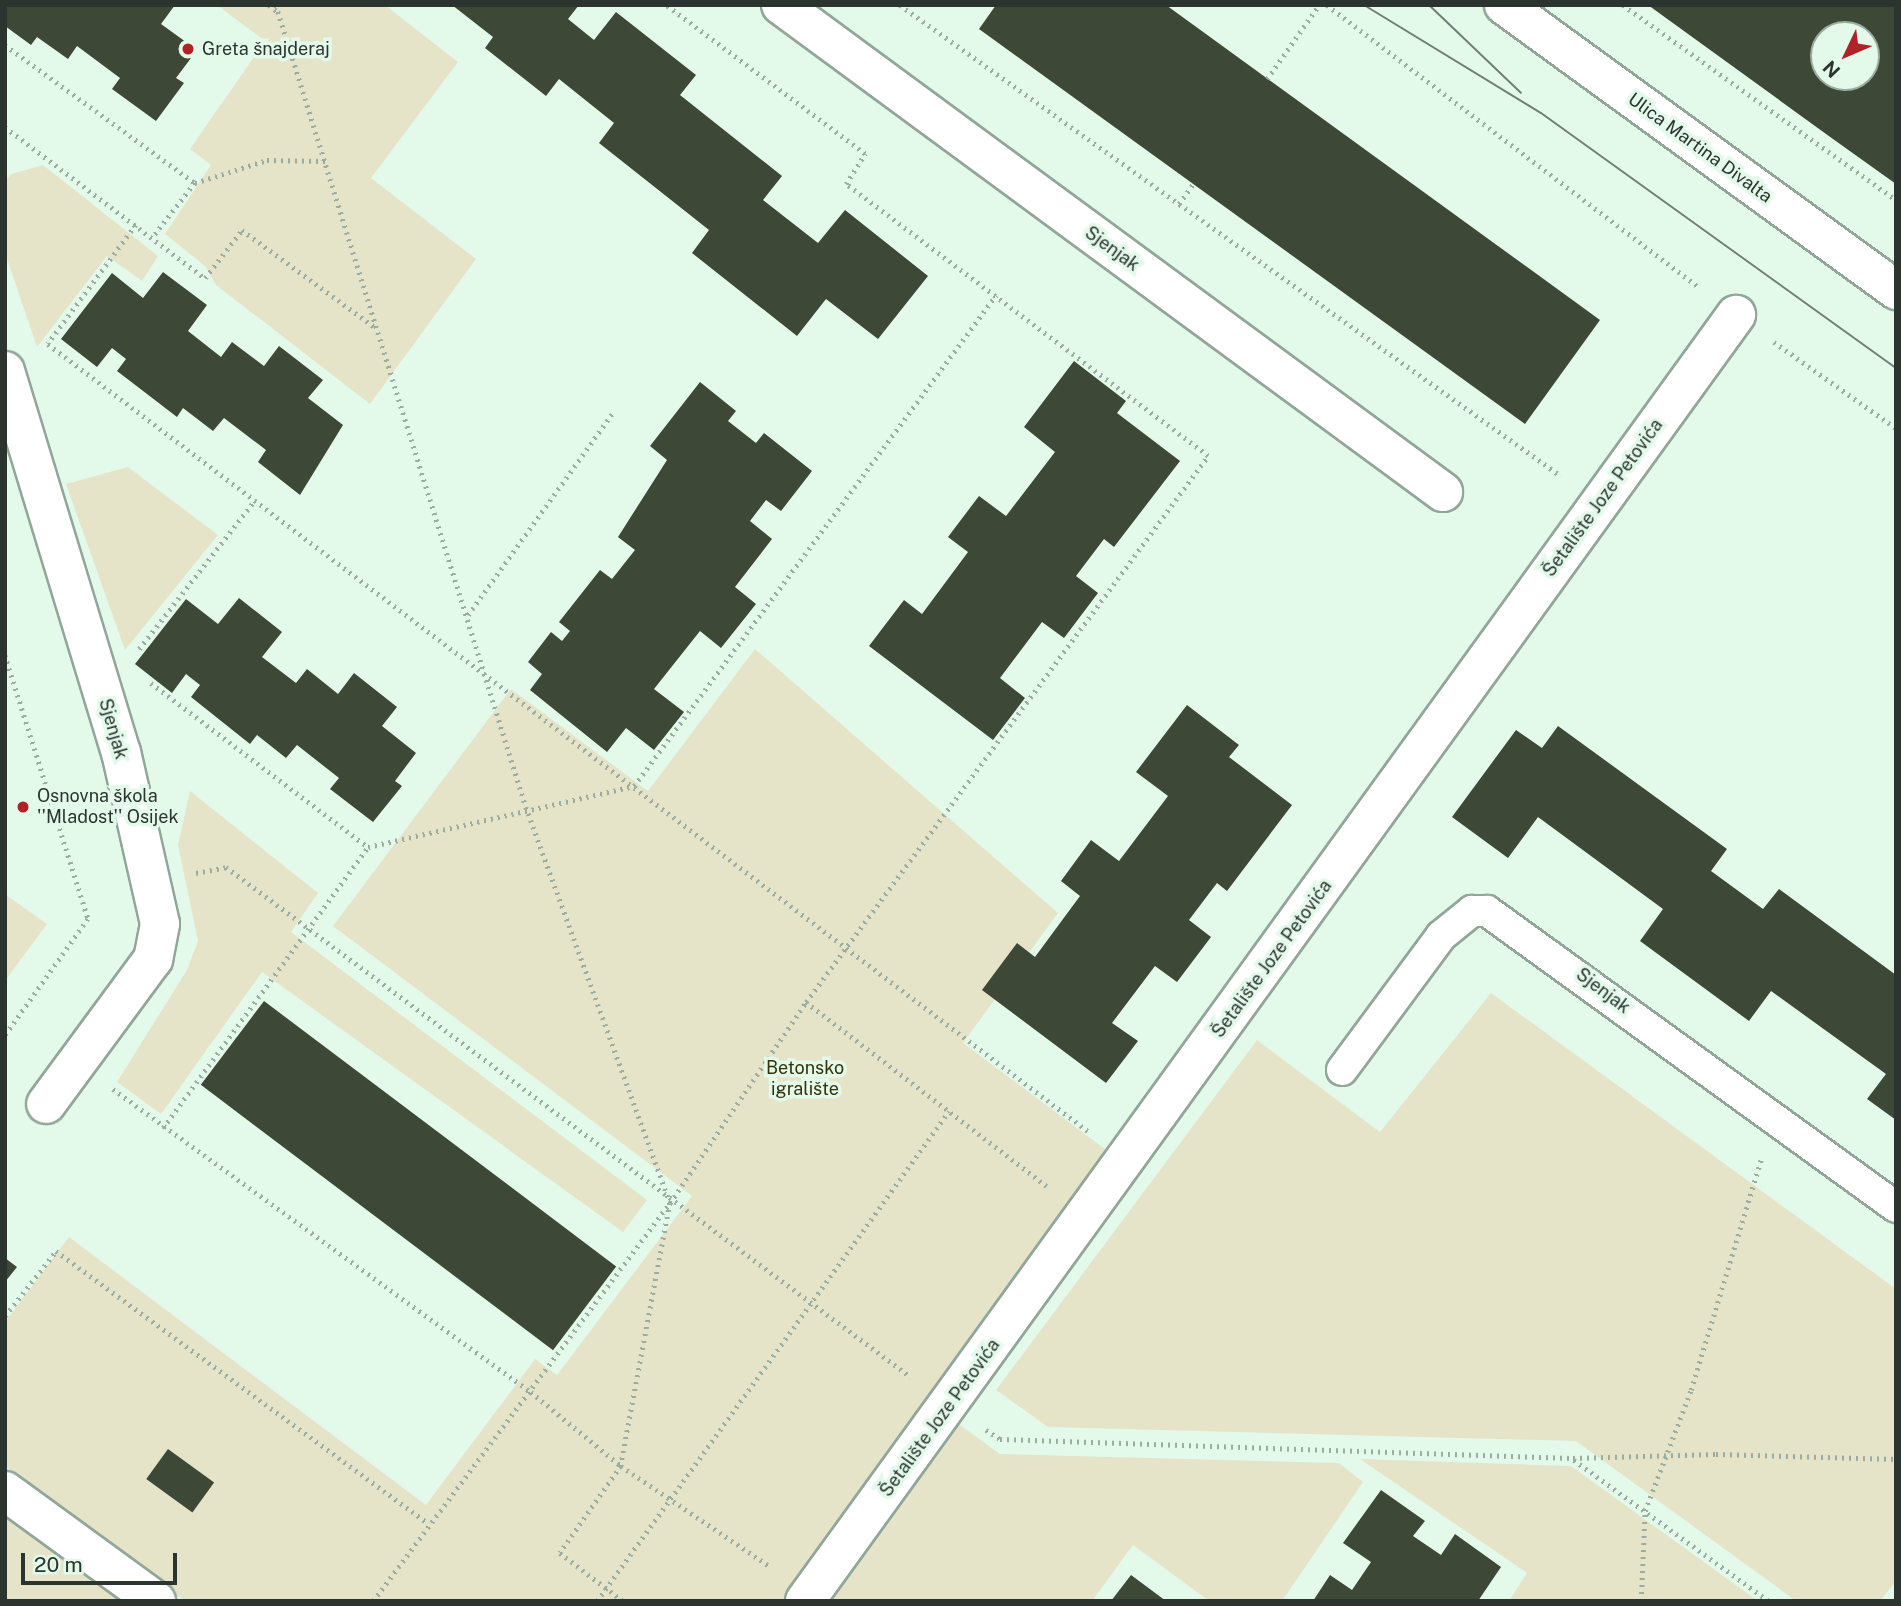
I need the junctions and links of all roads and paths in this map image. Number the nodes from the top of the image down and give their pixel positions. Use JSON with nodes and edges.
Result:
{"nodes":[{"id":1,"x":269,"y":5,"type":"edge"},
{"id":2,"x":276,"y":5,"type":"edge"},
{"id":3,"x":666,"y":5,"type":"edge"},
{"id":4,"x":782,"y":5,"type":"edge"},
{"id":5,"x":900,"y":5,"type":"edge"},
{"id":6,"x":1319,"y":5,"type":"edge"},
{"id":7,"x":1327,"y":5,"type":"edge"},
{"id":8,"x":1504,"y":5,"type":"edge"},
{"id":9,"x":1623,"y":5,"type":"edge"},
{"id":10,"x":278,"y":12,"type":"junction"},
{"id":11,"x":5,"y":45,"type":"edge"},
{"id":12,"x":1267,"y":79,"type":"dead end"},
{"id":13,"x":5,"y":127,"type":"edge"},
{"id":14,"x":325,"y":161,"type":"junction"},
{"id":15,"x":195,"y":183,"type":"junction"},
{"id":16,"x":1193,"y":184,"type":"dead end"},
{"id":17,"x":1896,"y":200,"type":"edge"},
{"id":18,"x":1179,"y":204,"type":"junction"},
{"id":19,"x":136,"y":225,"type":"junction"},
{"id":20,"x":153,"y":237,"type":"junction"},
{"id":21,"x":1896,"y":290,"type":"edge"},
{"id":22,"x":996,"y":295,"type":"junction"},
{"id":23,"x":1737,"y":315,"type":"junction"},
{"id":24,"x":377,"y":329,"type":"junction"},
{"id":25,"x":5,"y":371,"type":"edge"},
{"id":26,"x":612,"y":414,"type":"dead end"},
{"id":27,"x":1896,"y":428,"type":"edge"},
{"id":28,"x":1443,"y":492,"type":"dead end"},
{"id":29,"x":255,"y":500,"type":"junction"},
{"id":30,"x":1598,"y":503,"type":"junction"},
{"id":31,"x":468,"y":615,"type":"junction"},
{"id":32,"x":135,"y":654,"type":"dead end"},
{"id":33,"x":5,"y":655,"type":"edge"},
{"id":34,"x":137,"y":673,"type":"dead end"},
{"id":35,"x":487,"y":674,"type":"junction"},
{"id":36,"x":14,"y":682,"type":"junction"},
{"id":37,"x":5,"y":684,"type":"edge"},
{"id":38,"x":634,"y":786,"type":"junction"},
{"id":39,"x":526,"y":807,"type":"junction"},
{"id":40,"x":368,"y":847,"type":"junction"},
{"id":41,"x":847,"y":947,"type":"junction"},
{"id":42,"x":806,"y":1002,"type":"junction"},
{"id":43,"x":5,"y":1036,"type":"edge"},
{"id":44,"x":79,"y":1063,"type":"junction"},
{"id":45,"x":1342,"y":1070,"type":"dead end"},
{"id":46,"x":46,"y":1104,"type":"dead end"},
{"id":47,"x":949,"y":1111,"type":"junction"},
{"id":48,"x":1777,"y":1120,"type":"junction"},
{"id":49,"x":163,"y":1128,"type":"junction"},
{"id":50,"x":1128,"y":1161,"type":"junction"},
{"id":51,"x":670,"y":1203,"type":"junction"},
{"id":52,"x":1896,"y":1207,"type":"edge"},
{"id":53,"x":1088,"y":1217,"type":"junction"},
{"id":54,"x":5,"y":1316,"type":"edge"},
{"id":55,"x":531,"y":1392,"type":"junction"},
{"id":56,"x":1573,"y":1458,"type":"dead end"},
{"id":57,"x":621,"y":1466,"type":"junction"},
{"id":58,"x":5,"y":1491,"type":"edge"},
{"id":59,"x":670,"y":1499,"type":"junction"},
{"id":60,"x":1645,"y":1511,"type":"junction"},
{"id":61,"x":429,"y":1524,"type":"junction"},
{"id":62,"x":606,"y":1588,"type":"junction"},
{"id":63,"x":808,"y":1597,"type":"edge"},
{"id":64,"x":156,"y":1601,"type":"edge"},
{"id":65,"x":373,"y":1601,"type":"edge"},
{"id":66,"x":597,"y":1601,"type":"edge"},
{"id":67,"x":623,"y":1601,"type":"edge"},
{"id":68,"x":1641,"y":1601,"type":"edge"},
{"id":69,"x":1769,"y":1601,"type":"edge"}],
"edges":[{"from":1,"to":10,"type":"path"},
{"from":2,"to":10,"type":"path"},
{"from":3,"to":22,"type":"path"},
{"from":4,"to":28,"type":"street","name":"Sjenjak"},
{"from":5,"to":18,"type":"path"},
{"from":6,"to":12,"type":"path"},
{"from":7,"to":23,"type":"path"},
{"from":8,"to":21,"type":"street","name":"Ulica Martina Divalta"},
{"from":9,"to":17,"type":"path"},
{"from":10,"to":14,"type":"path"},
{"from":11,"to":15,"type":"path"},
{"from":13,"to":19,"type":"path"},
{"from":14,"to":15,"type":"path"},
{"from":14,"to":24,"type":"path"},
{"from":15,"to":20,"type":"path"},
{"from":16,"to":18,"type":"path"},
{"from":18,"to":30,"type":"path"},
{"from":19,"to":20,"type":"path"},
{"from":19,"to":29,"type":"path"},
{"from":20,"to":24,"type":"path"},
{"from":22,"to":38,"type":"path"},
{"from":22,"to":41,"type":"path"},
{"from":23,"to":27,"type":"path"},
{"from":23,"to":30,"type":"street","name":"Šetalište Joze Petovića"},
{"from":24,"to":31,"type":"path"},
{"from":25,"to":44,"type":"street","name":"Sjenjak"},
{"from":26,"to":31,"type":"path"},
{"from":29,"to":32,"type":"path"},
{"from":29,"to":35,"type":"path"},
{"from":30,"to":50,"type":"street","name":"Šetalište Joze Petovića"},
{"from":31,"to":35,"type":"path"},
{"from":33,"to":36,"type":"path"},
{"from":34,"to":40,"type":"path"},
{"from":35,"to":38,"type":"path"},
{"from":35,"to":39,"type":"path"},
{"from":36,"to":37,"type":"path"},
{"from":36,"to":43,"type":"path"},
{"from":38,"to":39,"type":"path"},
{"from":38,"to":41,"type":"path"},
{"from":39,"to":40,"type":"path"},
{"from":39,"to":51,"type":"path"},
{"from":40,"to":49,"type":"path"},
{"from":41,"to":42,"type":"path"},
{"from":41,"to":50,"type":"path"},
{"from":42,"to":47,"type":"path"},
{"from":42,"to":51,"type":"path"},
{"from":44,"to":46,"type":"street","name":"Sjenjak"},
{"from":44,"to":49,"type":"path"},
{"from":45,"to":48,"type":"lane","name":"Sjenjak"},
{"from":47,"to":53,"type":"path"},
{"from":47,"to":59,"type":"path"},
{"from":48,"to":52,"type":"lane","name":"Sjenjak"},
{"from":48,"to":60,"type":"path"},
{"from":49,"to":55,"type":"path"},
{"from":50,"to":53,"type":"street","name":"Šetalište Joze Petovića"},
{"from":51,"to":55,"type":"path"},
{"from":51,"to":57,"type":"path"},
{"from":53,"to":63,"type":"street","name":"Šetalište Joze Petovića"},
{"from":54,"to":61,"type":"path"},
{"from":55,"to":57,"type":"path"},
{"from":55,"to":61,"type":"path"},
{"from":56,"to":60,"type":"path"},
{"from":57,"to":59,"type":"path"},
{"from":57,"to":62,"type":"path"},
{"from":58,"to":64,"type":"street"},
{"from":59,"to":62,"type":"path"},
{"from":59,"to":63,"type":"path"},
{"from":60,"to":68,"type":"path"},
{"from":60,"to":69,"type":"path"},
{"from":61,"to":65,"type":"path"},
{"from":62,"to":66,"type":"path"},
{"from":62,"to":67,"type":"path"}]}
